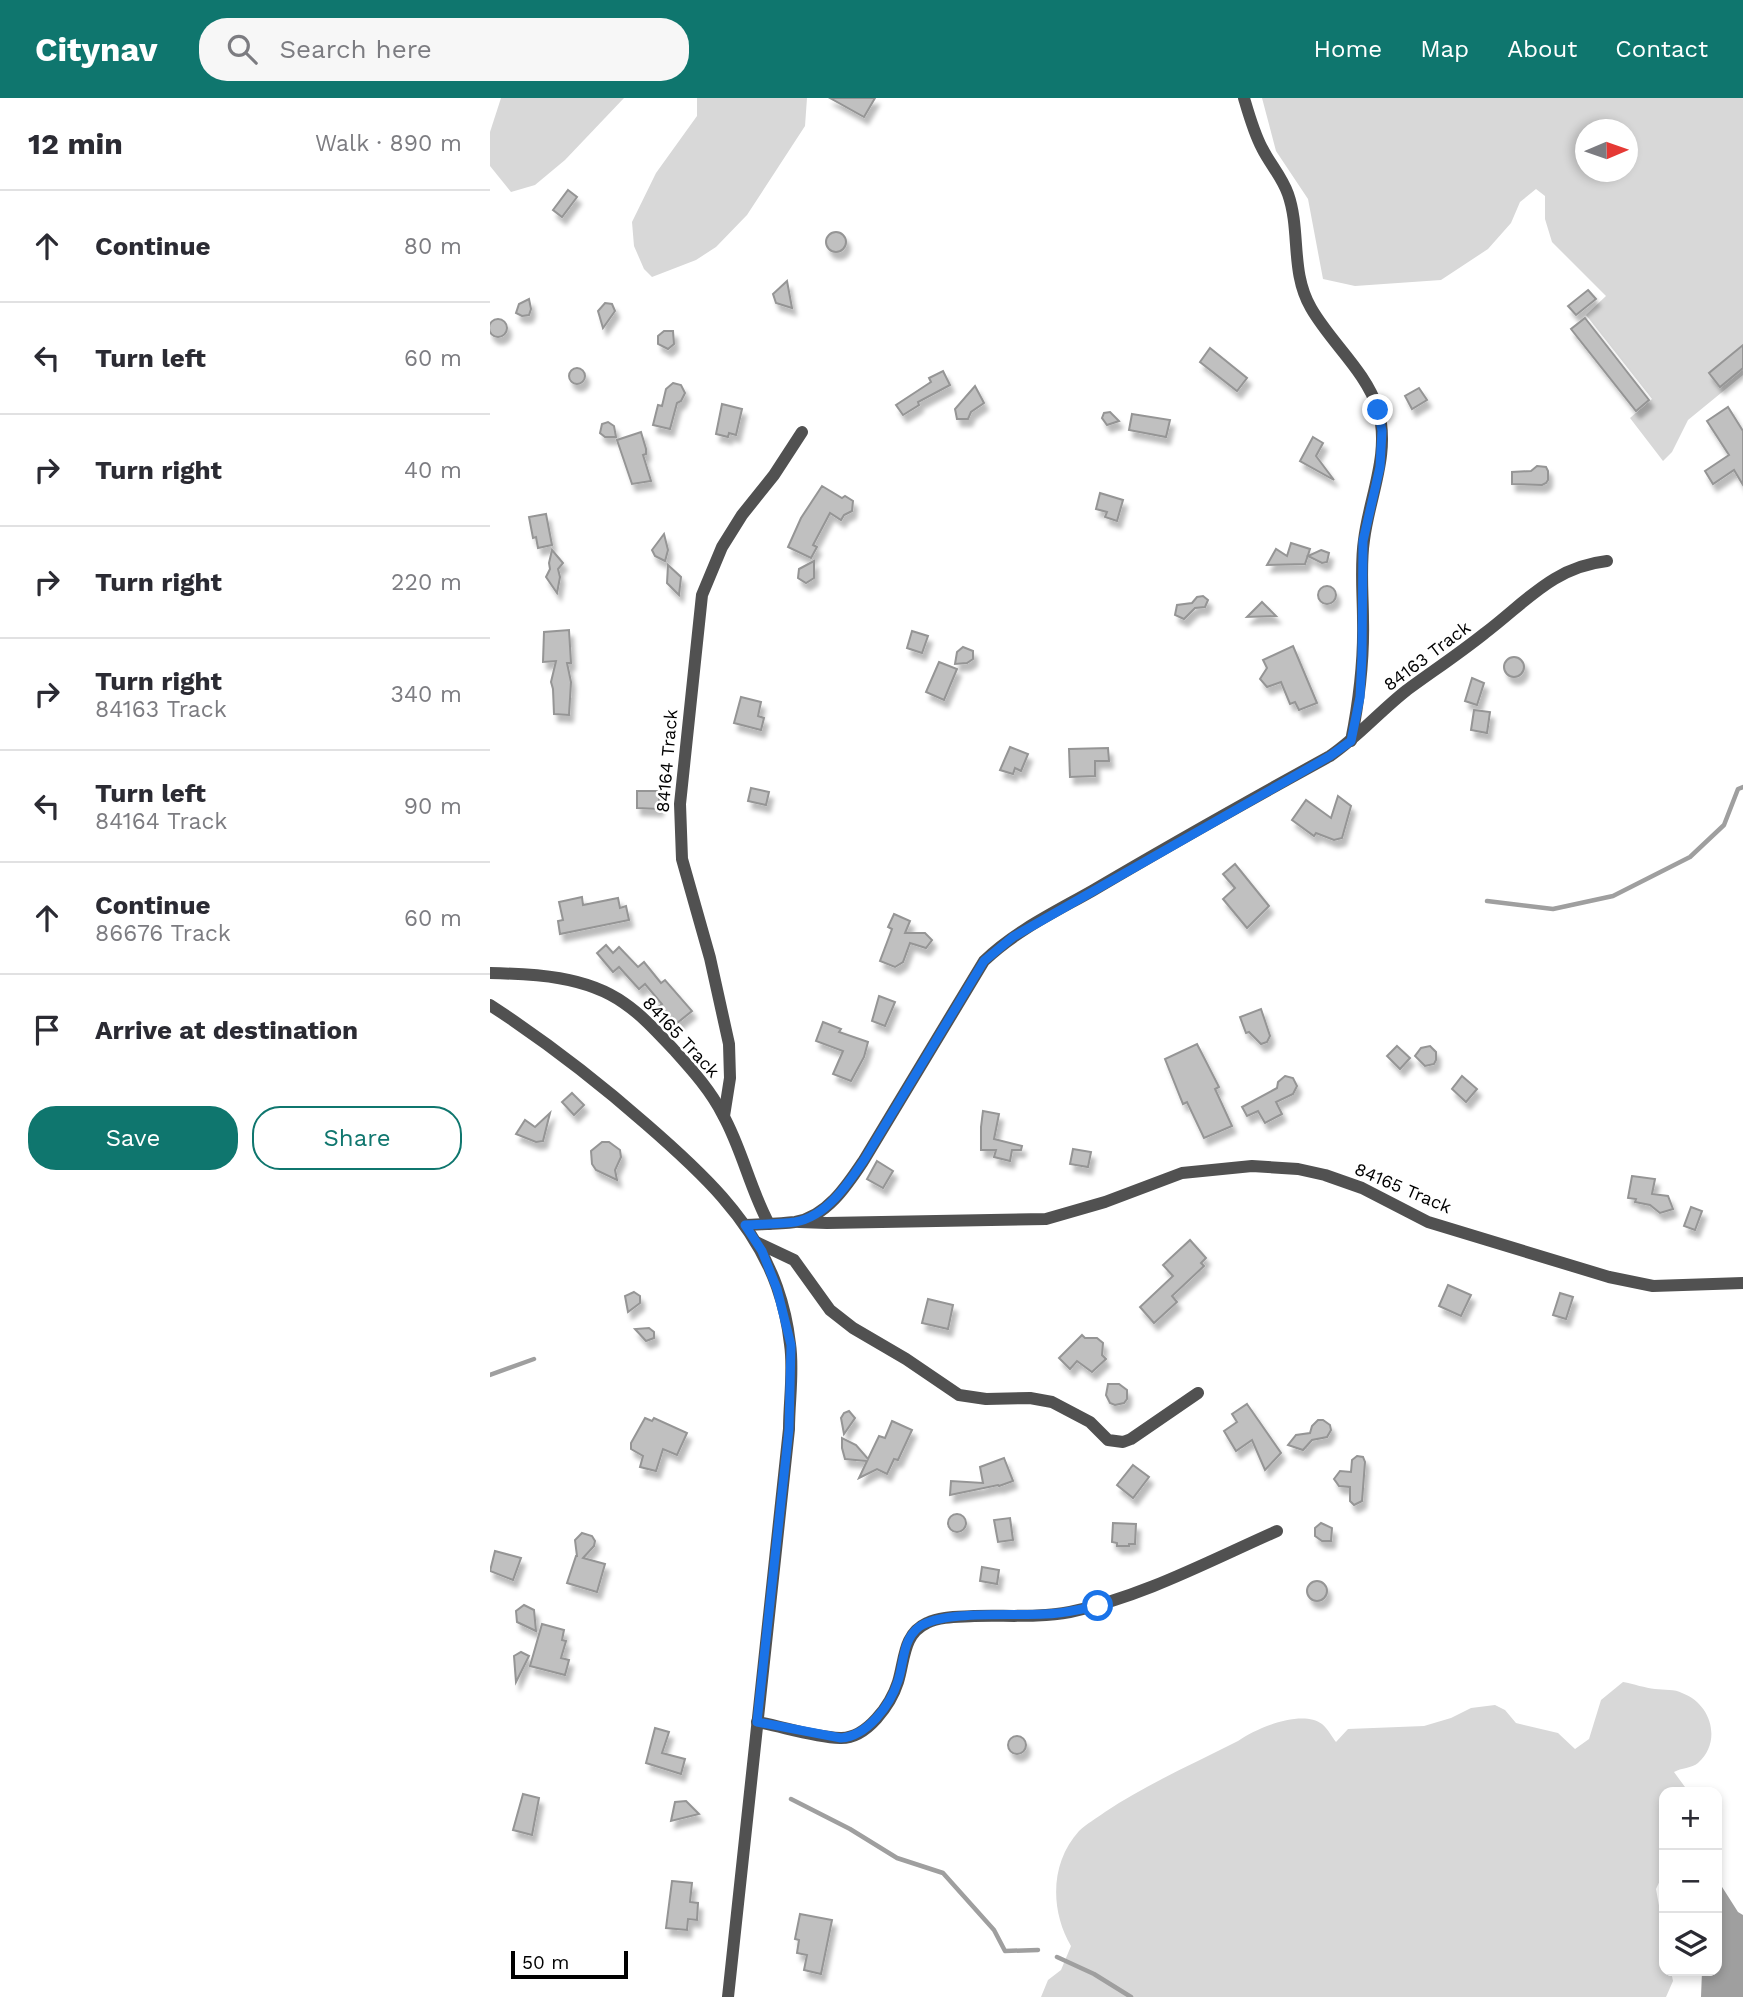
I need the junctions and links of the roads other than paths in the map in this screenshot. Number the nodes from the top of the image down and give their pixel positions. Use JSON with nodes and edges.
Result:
{"nodes":[{"id":1,"x":1244,"y":98,"type":"edge"},
{"id":2,"x":802,"y":432,"type":"dead end"},
{"id":3,"x":1607,"y":561,"type":"dead end"},
{"id":4,"x":1351,"y":741,"type":"junction"},
{"id":5,"x":490,"y":973,"type":"edge"},
{"id":6,"x":490,"y":1005,"type":"edge"},
{"id":7,"x":724,"y":1116,"type":"junction"},
{"id":8,"x":799,"y":1222,"type":"junction"},
{"id":9,"x":769,"y":1224,"type":"junction"},
{"id":10,"x":745,"y":1225,"type":"junction"},
{"id":11,"x":756,"y":1241,"type":"junction"},
{"id":12,"x":1743,"y":1283,"type":"edge"},
{"id":13,"x":1198,"y":1393,"type":"dead end"},
{"id":14,"x":1277,"y":1531,"type":"dead end"},
{"id":15,"x":757,"y":1722,"type":"junction"},
{"id":16,"x":728,"y":1997,"type":"edge"}],
"edges":[{"from":1,"to":4,"type":"street"},
{"from":2,"to":7,"type":"street","name":"84164 Track"},
{"from":3,"to":4,"type":"street","name":"84163 Track"},
{"from":4,"to":8,"type":"street","name":"84163 Track"},
{"from":5,"to":7,"type":"street","name":"84165 Track"},
{"from":6,"to":10,"type":"street"},
{"from":7,"to":9,"type":"street","name":"84165 Track"},
{"from":8,"to":9,"type":"street","name":"84163 Track"},
{"from":8,"to":12,"type":"street","name":"84165 Track"},
{"from":9,"to":10,"type":"street","name":"84163 Track"},
{"from":10,"to":11,"type":"street"},
{"from":11,"to":13,"type":"street"},
{"from":11,"to":15,"type":"street"},
{"from":14,"to":15,"type":"street"},
{"from":15,"to":16,"type":"street"}]}
